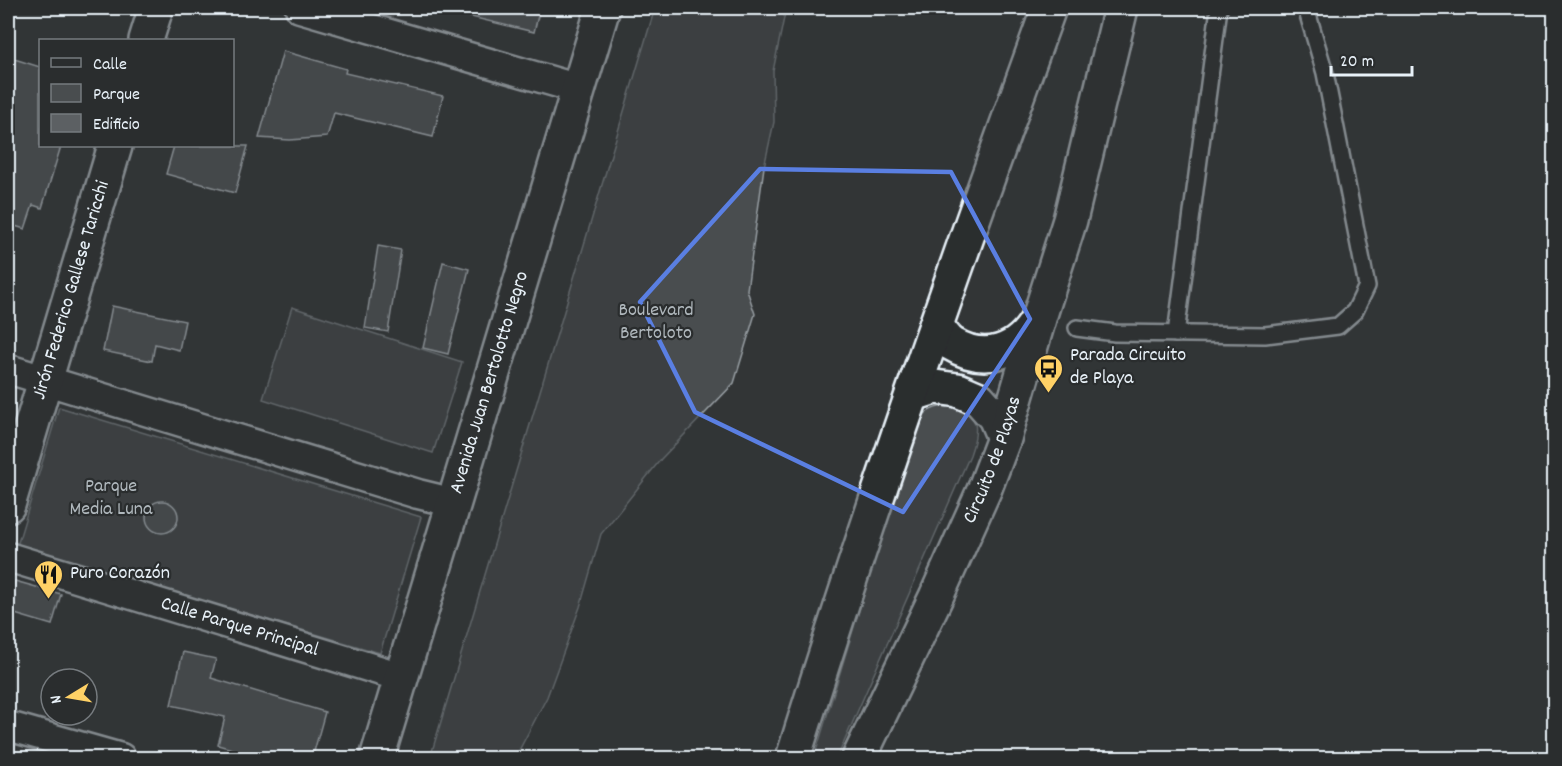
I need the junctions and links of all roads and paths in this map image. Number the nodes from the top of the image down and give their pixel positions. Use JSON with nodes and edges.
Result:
{"nodes":[{"id":1,"x":156,"y":8,"type":"edge"},
{"id":2,"x":300,"y":8,"type":"edge"},
{"id":3,"x":603,"y":8,"type":"edge"},
{"id":4,"x":1049,"y":8,"type":"edge"},
{"id":5,"x":1121,"y":8,"type":"edge"},
{"id":6,"x":1219,"y":8,"type":"edge"},
{"id":7,"x":1306,"y":8,"type":"edge"},
{"id":8,"x":146,"y":39,"type":"edge"},
{"id":9,"x":579,"y":89,"type":"junction"},
{"id":10,"x":115,"y":147,"type":"edge"},
{"id":11,"x":1040,"y":315,"type":"junction"},
{"id":12,"x":936,"y":326,"type":"junction"},
{"id":13,"x":1077,"y":328,"type":"dead end"},
{"id":14,"x":1176,"y":334,"type":"junction"},
{"id":15,"x":8,"y":369,"type":"edge"},
{"id":16,"x":45,"y":380,"type":"junction"},
{"id":17,"x":913,"y":394,"type":"junction"},
{"id":18,"x":1004,"y":438,"type":"junction"},
{"id":19,"x":455,"y":503,"type":"junction"},
{"id":20,"x":8,"y":505,"type":"edge"},
{"id":21,"x":8,"y":557,"type":"edge"},
{"id":22,"x":401,"y":676,"type":"junction"},
{"id":23,"x":8,"y":726,"type":"edge"},
{"id":24,"x":121,"y":759,"type":"edge"},
{"id":25,"x":377,"y":759,"type":"edge"},
{"id":26,"x":793,"y":759,"type":"edge"},
{"id":27,"x":859,"y":759,"type":"edge"}],
"edges":[{"from":1,"to":8,"type":"main road"},
{"from":2,"to":9,"type":"street"},
{"from":3,"to":9,"type":"main road","name":"Avenida Juan Bertolotto Negro"},
{"from":4,"to":12,"type":"main road"},
{"from":5,"to":11,"type":"main road","name":"Circuito de Playas"},
{"from":6,"to":14,"type":"lane"},
{"from":7,"to":14,"type":"lane"},
{"from":9,"to":19,"type":"main road","name":"Avenida Juan Bertolotto Negro"},
{"from":10,"to":16,"type":"main road","name":"Jirón Federico Gallese Taricchi"},
{"from":11,"to":12,"type":"main road"},
{"from":11,"to":18,"type":"main road","name":"Circuito de Playas"},
{"from":12,"to":17,"type":"main road"},
{"from":13,"to":14,"type":"lane"},
{"from":15,"to":16,"type":"street"},
{"from":16,"to":19,"type":"street"},
{"from":16,"to":20,"type":"main road","name":"Jirón Federico Gallese Taricchi"},
{"from":17,"to":18,"type":"main road"},
{"from":17,"to":26,"type":"main road"},
{"from":18,"to":27,"type":"main road","name":"Circuito de Playas"},
{"from":19,"to":22,"type":"main road","name":"Avenida Juan Bertolotto Negro"},
{"from":21,"to":22,"type":"street","name":"Calle Parque Principal"},
{"from":22,"to":25,"type":"main road","name":"Avenida Juan Bertolotto Negro"},
{"from":23,"to":24,"type":"street"}]}
